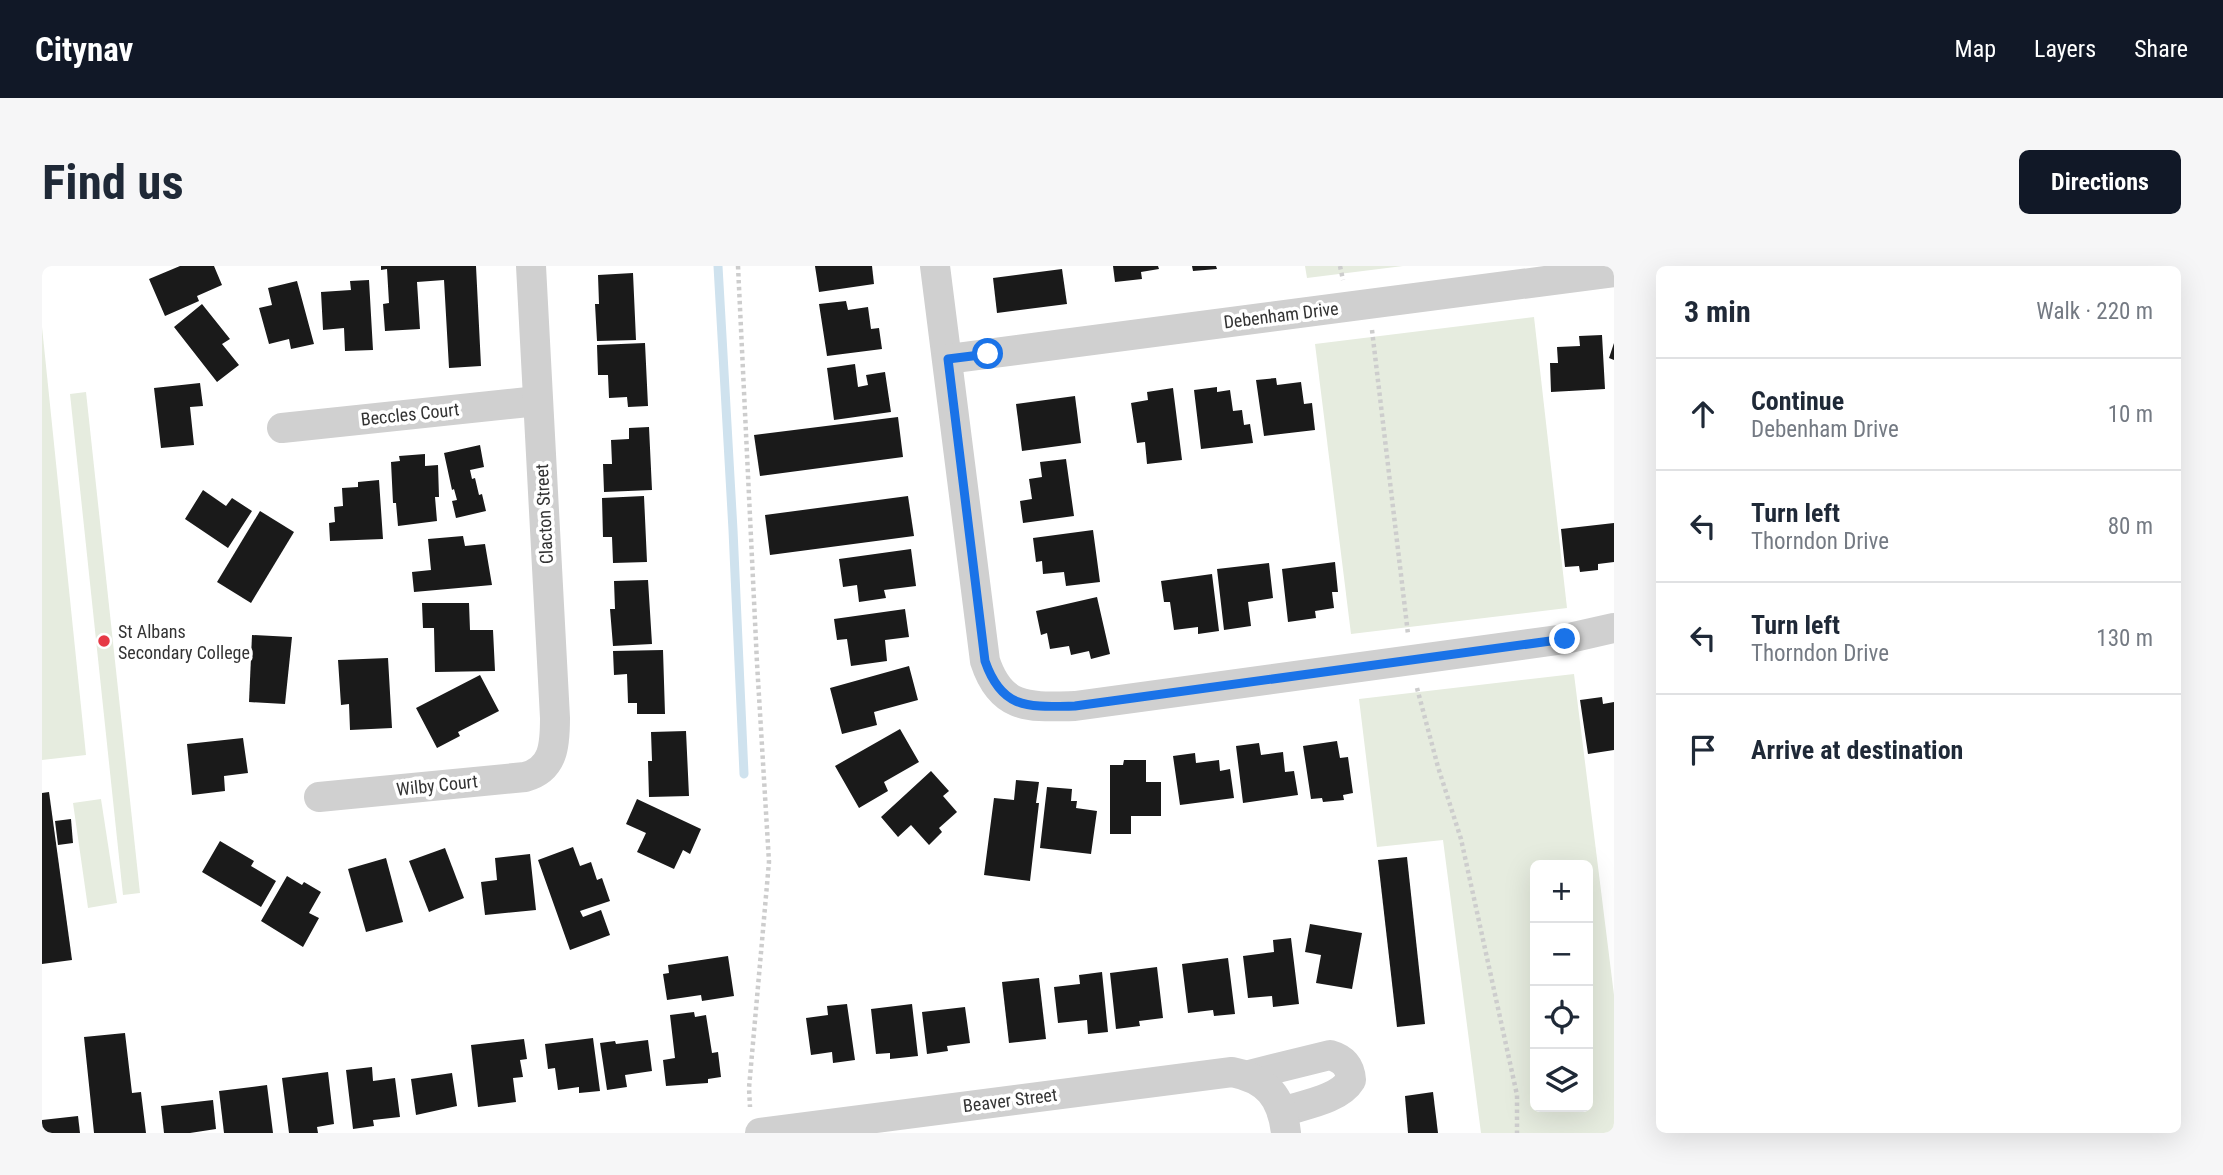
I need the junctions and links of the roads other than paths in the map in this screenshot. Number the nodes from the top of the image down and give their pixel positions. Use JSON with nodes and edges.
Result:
{"nodes":[{"id":1,"x":531,"y":266,"type":"edge"},
{"id":2,"x":936,"y":266,"type":"edge"},
{"id":3,"x":1614,"y":272,"type":"edge"},
{"id":4,"x":948,"y":359,"type":"junction"},
{"id":5,"x":538,"y":401,"type":"junction"},
{"id":6,"x":282,"y":428,"type":"dead end"},
{"id":7,"x":1614,"y":628,"type":"edge"},
{"id":8,"x":550,"y":761,"type":"joint"},
{"id":9,"x":319,"y":797,"type":"dead end"},
{"id":10,"x":1254,"y":1078,"type":"junction"},
{"id":11,"x":937,"y":1121,"type":"edge"},
{"id":12,"x":1284,"y":1122,"type":"edge"},
{"id":13,"x":755,"y":1123,"type":"edge"}],
"edges":[{"from":1,"to":5,"type":"street","name":"Clacton Street"},
{"from":2,"to":4,"type":"street"},
{"from":3,"to":4,"type":"street","name":"Debenham Drive"},
{"from":4,"to":7,"type":"street"},
{"from":5,"to":6,"type":"street","name":"Beccles Court"},
{"from":5,"to":8,"type":"street","name":"Clacton Street"},
{"from":8,"to":9,"type":"street","name":"Wilby Court"},
{"from":10,"to":11,"type":"street","name":"Beaver Street"},
{"from":10,"to":12,"type":"street"},
{"from":10,"to":12,"type":"street","name":"Beaver Street"},
{"from":11,"to":13,"type":"street","name":"Beaver Street"}]}
